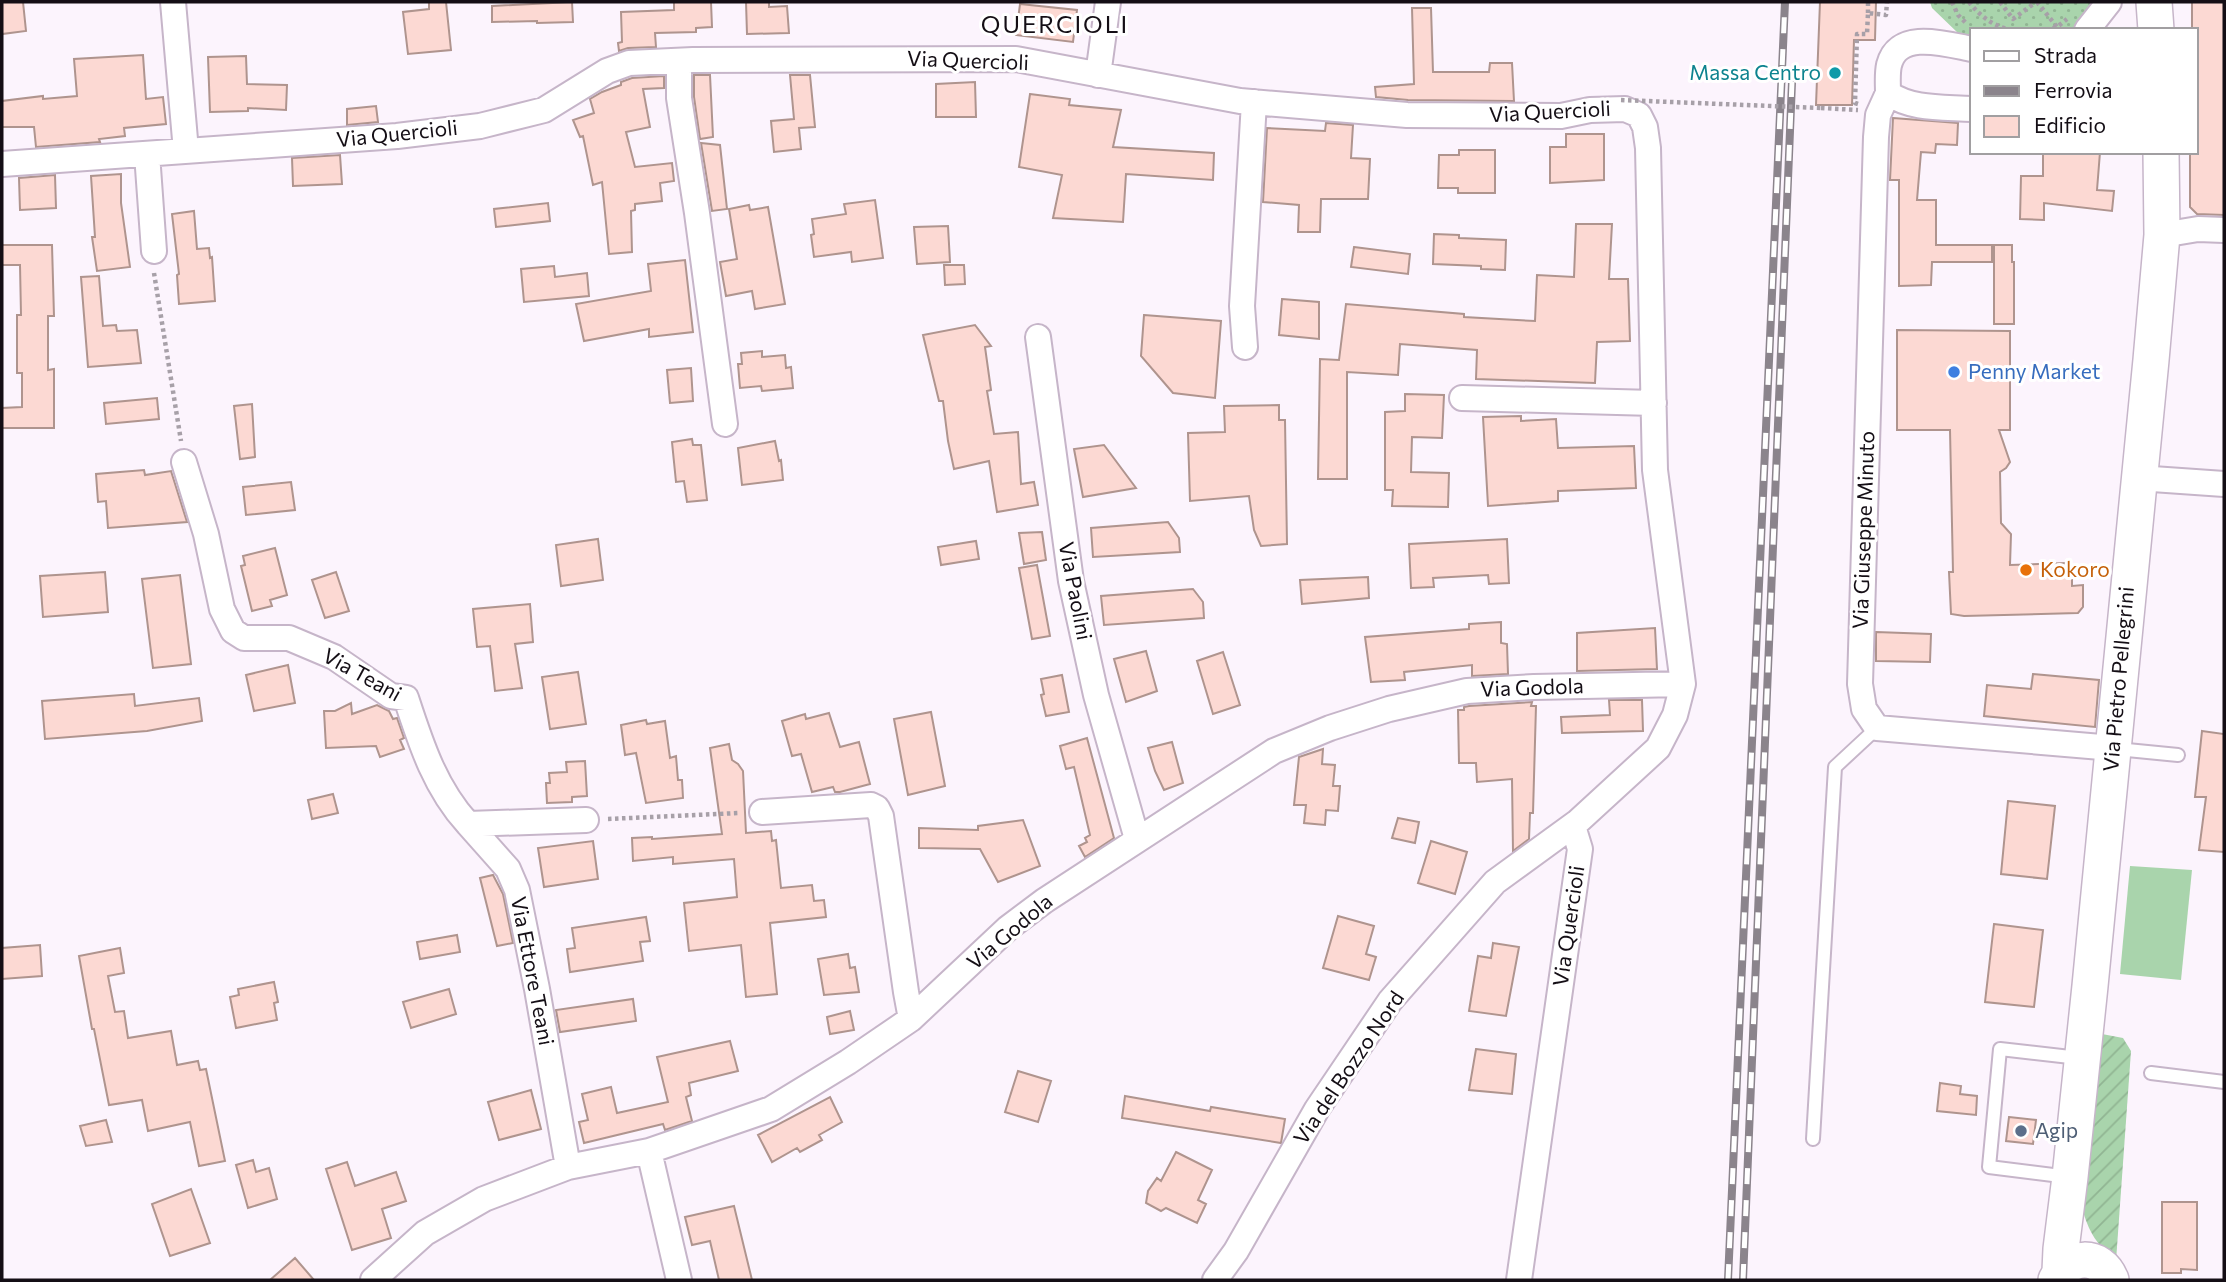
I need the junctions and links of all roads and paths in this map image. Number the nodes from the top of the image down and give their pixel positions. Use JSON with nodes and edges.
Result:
{"nodes":[{"id":1,"x":173,"y":2,"type":"edge"},
{"id":2,"x":1108,"y":2,"type":"edge"},
{"id":3,"x":1868,"y":2,"type":"edge"},
{"id":4,"x":1887,"y":2,"type":"edge"},
{"id":5,"x":1952,"y":2,"type":"edge"},
{"id":6,"x":1969,"y":2,"type":"edge"},
{"id":7,"x":2000,"y":2,"type":"edge"},
{"id":8,"x":2036,"y":2,"type":"edge"},
{"id":9,"x":2109,"y":2,"type":"edge"},
{"id":10,"x":2154,"y":2,"type":"edge"},
{"id":11,"x":1868,"y":13,"type":"junction"},
{"id":12,"x":2013,"y":19,"type":"junction"},
{"id":13,"x":1965,"y":23,"type":"dead end"},
{"id":14,"x":2057,"y":27,"type":"dead end"},
{"id":15,"x":2002,"y":28,"type":"joint"},
{"id":16,"x":2089,"y":28,"type":"edge"},
{"id":17,"x":2156,"y":28,"type":"edge"},
{"id":18,"x":1970,"y":49,"type":"edge"},
{"id":19,"x":679,"y":61,"type":"junction"},
{"id":20,"x":1098,"y":75,"type":"junction"},
{"id":21,"x":1888,"y":93,"type":"junction"},
{"id":22,"x":1621,"y":100,"type":"dead end"},
{"id":23,"x":1254,"y":102,"type":"junction"},
{"id":24,"x":1970,"y":109,"type":"edge"},
{"id":25,"x":186,"y":151,"type":"junction"},
{"id":26,"x":147,"y":154,"type":"junction"},
{"id":27,"x":2161,"y":154,"type":"edge"},
{"id":28,"x":2,"y":164,"type":"edge"},
{"id":29,"x":2224,"y":230,"type":"edge"},
{"id":30,"x":2161,"y":235,"type":"junction"},
{"id":31,"x":154,"y":251,"type":"joint"},
{"id":32,"x":1038,"y":337,"type":"dead end"},
{"id":33,"x":1245,"y":347,"type":"dead end"},
{"id":34,"x":1462,"y":398,"type":"dead end"},
{"id":35,"x":1654,"y":403,"type":"junction"},
{"id":36,"x":725,"y":425,"type":"dead end"},
{"id":37,"x":184,"y":462,"type":"joint"},
{"id":38,"x":2138,"y":478,"type":"junction"},
{"id":39,"x":2224,"y":484,"type":"edge"},
{"id":40,"x":1683,"y":684,"type":"junction"},
{"id":41,"x":1877,"y":728,"type":"junction"},
{"id":42,"x":2113,"y":748,"type":"junction"},
{"id":43,"x":2178,"y":755,"type":"dead end"},
{"id":44,"x":762,"y":812,"type":"joint"},
{"id":45,"x":586,"y":820,"type":"joint"},
{"id":46,"x":1576,"y":823,"type":"junction"},
{"id":47,"x":468,"y":824,"type":"junction"},
{"id":48,"x":1137,"y":839,"type":"junction"},
{"id":49,"x":911,"y":1019,"type":"junction"},
{"id":50,"x":2083,"y":1059,"type":"junction"},
{"id":51,"x":2151,"y":1073,"type":"dead end"},
{"id":52,"x":2224,"y":1082,"type":"edge"},
{"id":53,"x":1813,"y":1139,"type":"dead end"},
{"id":54,"x":649,"y":1151,"type":"junction"},
{"id":55,"x":568,"y":1167,"type":"junction"},
{"id":56,"x":2068,"y":1192,"type":"junction"},
{"id":57,"x":2092,"y":1275,"type":"edge"},
{"id":58,"x":373,"y":1280,"type":"edge"},
{"id":59,"x":680,"y":1280,"type":"edge"},
{"id":60,"x":1215,"y":1280,"type":"edge"},
{"id":61,"x":1519,"y":1280,"type":"edge"}],
"edges":[{"from":1,"to":25,"type":"street"},
{"from":2,"to":20,"type":"street"},
{"from":3,"to":11,"type":"path"},
{"from":4,"to":11,"type":"path"},
{"from":5,"to":13,"type":"path"},
{"from":6,"to":15,"type":"path"},
{"from":7,"to":12,"type":"path"},
{"from":8,"to":12,"type":"path"},
{"from":8,"to":14,"type":"path"},
{"from":9,"to":16,"type":"street"},
{"from":10,"to":17,"type":"main road"},
{"from":11,"to":22,"type":"path","bridge":true},
{"from":12,"to":15,"type":"path"},
{"from":18,"to":21,"type":"street","name":"Via Giuseppe Minuto"},
{"from":19,"to":20,"type":"street","name":"Via Quercioli"},
{"from":19,"to":25,"type":"street","name":"Via Quercioli"},
{"from":19,"to":36,"type":"street"},
{"from":20,"to":23,"type":"street","name":"Via Quercioli"},
{"from":21,"to":24,"type":"street"},
{"from":21,"to":41,"type":"street","name":"Via Giuseppe Minuto"},
{"from":23,"to":33,"type":"street"},
{"from":23,"to":35,"type":"street","name":"Via Quercioli"},
{"from":25,"to":26,"type":"street","name":"Via Quercioli"},
{"from":26,"to":28,"type":"street","name":"Via Quercioli"},
{"from":26,"to":31,"type":"street"},
{"from":27,"to":30,"type":"main road","name":"Via Pietro Pellegrini"},
{"from":29,"to":30,"type":"street"},
{"from":30,"to":38,"type":"main road","name":"Via Pietro Pellegrini"},
{"from":31,"to":37,"type":"path"},
{"from":32,"to":48,"type":"street","name":"Via Paolini"},
{"from":34,"to":35,"type":"street"},
{"from":35,"to":40,"type":"street","name":"Via Quercioli"},
{"from":37,"to":47,"type":"street","name":"Via Teani"},
{"from":38,"to":39,"type":"street"},
{"from":38,"to":42,"type":"main road","name":"Via Pietro Pellegrini"},
{"from":40,"to":46,"type":"street","name":"Via Quercioli"},
{"from":40,"to":48,"type":"street","name":"Via Godola"},
{"from":41,"to":42,"type":"street"},
{"from":41,"to":53,"type":"lane"},
{"from":42,"to":43,"type":"lane"},
{"from":42,"to":50,"type":"main road","name":"Via Pietro Pellegrini"},
{"from":44,"to":45,"type":"path"},
{"from":44,"to":49,"type":"street"},
{"from":45,"to":47,"type":"street"},
{"from":46,"to":60,"type":"street","name":"Via del Bozzo Nord"},
{"from":46,"to":61,"type":"street","name":"Via Quercioli"},
{"from":47,"to":55,"type":"street","name":"Via Ettore Teani"},
{"from":48,"to":49,"type":"street","name":"Via Godola"},
{"from":49,"to":54,"type":"street","name":"Via Godola"},
{"from":50,"to":56,"type":"main road","name":"Via Pietro Pellegrini"},
{"from":50,"to":56,"type":"lane"},
{"from":51,"to":52,"type":"lane"},
{"from":54,"to":55,"type":"street","name":"Via Godola"},
{"from":54,"to":59,"type":"street"},
{"from":55,"to":58,"type":"street","name":"Via Godola"},
{"from":56,"to":57,"type":"main road","name":"Via Pietro Pellegrini"}]}
